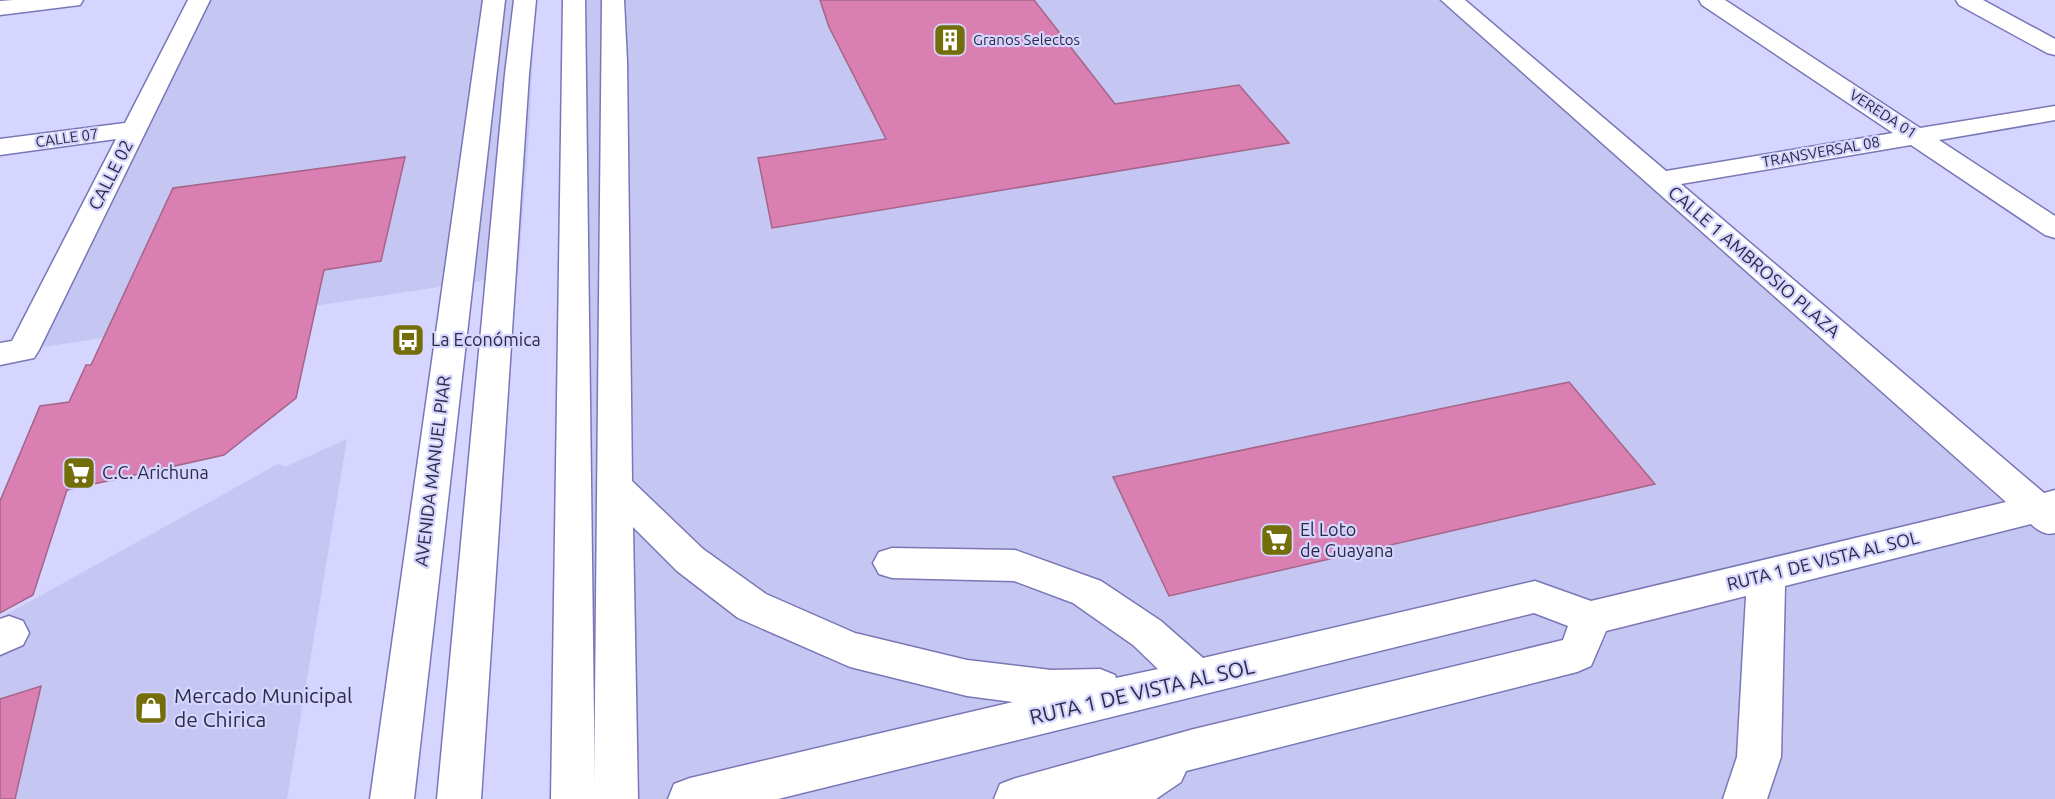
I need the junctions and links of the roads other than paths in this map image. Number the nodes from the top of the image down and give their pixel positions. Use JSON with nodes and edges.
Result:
{"nodes":[{"id":1,"x":72,"y":0,"type":"edge"},
{"id":2,"x":199,"y":0,"type":"edge"},
{"id":3,"x":494,"y":0,"type":"edge"},
{"id":4,"x":525,"y":0,"type":"edge"},
{"id":5,"x":574,"y":0,"type":"edge"},
{"id":6,"x":613,"y":0,"type":"edge"},
{"id":7,"x":1452,"y":0,"type":"edge"},
{"id":8,"x":1710,"y":0,"type":"edge"},
{"id":9,"x":1967,"y":0,"type":"edge"},
{"id":10,"x":0,"y":8,"type":"edge"},
{"id":11,"x":2055,"y":48,"type":"edge"},
{"id":12,"x":2055,"y":113,"type":"edge"},
{"id":13,"x":134,"y":129,"type":"junction"},
{"id":14,"x":1918,"y":136,"type":"junction"},
{"id":15,"x":0,"y":147,"type":"edge"},
{"id":16,"x":510,"y":153,"type":"junction"},
{"id":17,"x":472,"y":160,"type":"junction"},
{"id":18,"x":1659,"y":180,"type":"junction"},
{"id":19,"x":2055,"y":229,"type":"edge"},
{"id":20,"x":12,"y":352,"type":"edge"},
{"id":21,"x":614,"y":486,"type":"junction"},
{"id":22,"x":2049,"y":512,"type":"edge"},
{"id":23,"x":892,"y":563,"type":"dead end"},
{"id":24,"x":1766,"y":575,"type":"junction"},
{"id":25,"x":1592,"y":618,"type":"junction"},
{"id":26,"x":1178,"y":683,"type":"junction"},
{"id":27,"x":1194,"y":749,"type":"junction"},
{"id":28,"x":392,"y":799,"type":"edge"},
{"id":29,"x":459,"y":799,"type":"edge"},
{"id":30,"x":573,"y":799,"type":"edge"},
{"id":31,"x":616,"y":799,"type":"edge"},
{"id":32,"x":690,"y":799,"type":"edge"},
{"id":33,"x":1016,"y":799,"type":"edge"},
{"id":34,"x":1118,"y":799,"type":"edge"},
{"id":35,"x":1744,"y":799,"type":"edge"}],
"edges":[{"from":1,"to":10,"type":"main road"},
{"from":2,"to":13,"type":"main road","name":"CALLE 02"},
{"from":3,"to":17,"type":"main road","name":"AVENIDA MANUEL PIAR"},
{"from":4,"to":16,"type":"main road"},
{"from":5,"to":30,"type":"main road"},
{"from":6,"to":21,"type":"main road"},
{"from":7,"to":18,"type":"main road","name":"CALLE 1 AMBROSIO PLAZA"},
{"from":8,"to":14,"type":"main road","name":"VEREDA 01"},
{"from":9,"to":11,"type":"main road"},
{"from":12,"to":14,"type":"main road","name":"TRANSVERSAL 08"},
{"from":13,"to":15,"type":"main road","name":"CALLE 07"},
{"from":13,"to":20,"type":"main road","name":"CALLE 02"},
{"from":14,"to":18,"type":"main road","name":"TRANSVERSAL 08"},
{"from":14,"to":19,"type":"main road","name":"VEREDA 01"},
{"from":16,"to":17,"type":"main road"},
{"from":16,"to":29,"type":"main road"},
{"from":17,"to":28,"type":"main road","name":"AVENIDA MANUEL PIAR"},
{"from":18,"to":22,"type":"main road","name":"CALLE 1 AMBROSIO PLAZA"},
{"from":21,"to":26,"type":"main road"},
{"from":21,"to":31,"type":"main road"},
{"from":22,"to":24,"type":"main road","name":"RUTA 1 DE VISTA AL SOL"},
{"from":23,"to":26,"type":"main road"},
{"from":24,"to":25,"type":"main road","name":"RUTA 1 DE VISTA AL SOL"},
{"from":24,"to":35,"type":"main road"},
{"from":25,"to":26,"type":"main road","name":"RUTA 1 DE VISTA AL SOL"},
{"from":25,"to":27,"type":"main road"},
{"from":26,"to":32,"type":"main road","name":"RUTA 1 DE VISTA AL SOL"},
{"from":27,"to":33,"type":"main road"},
{"from":27,"to":34,"type":"main road"}]}
